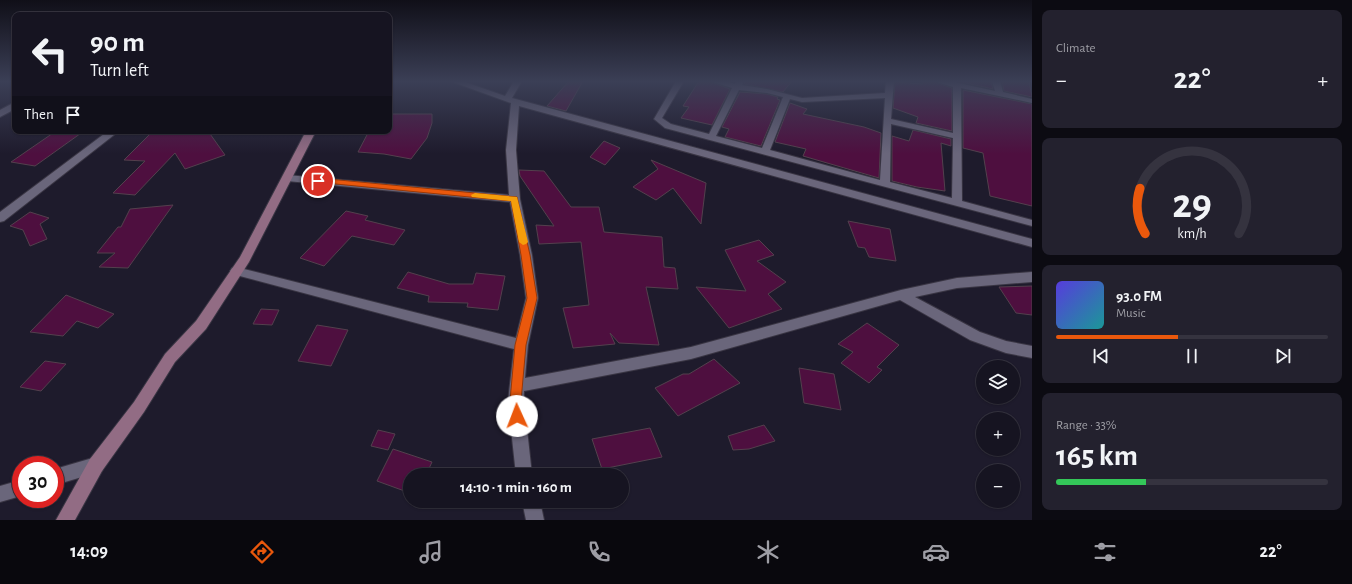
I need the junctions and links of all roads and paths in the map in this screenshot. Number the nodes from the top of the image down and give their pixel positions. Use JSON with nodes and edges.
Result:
{"nodes":[{"id":1,"x":512,"y":105,"type":"edge"},
{"id":2,"x":527,"y":105,"type":"edge"},
{"id":3,"x":666,"y":105,"type":"edge"},
{"id":4,"x":727,"y":105,"type":"edge"},
{"id":5,"x":784,"y":105,"type":"edge"},
{"id":6,"x":888,"y":105,"type":"edge"},
{"id":7,"x":957,"y":105,"type":"edge"},
{"id":8,"x":12,"y":107,"type":"edge"},
{"id":9,"x":0,"y":114,"type":"edge"},
{"id":10,"x":887,"y":120,"type":"junction"},
{"id":11,"x":110,"y":134,"type":"edge"},
{"id":12,"x":309,"y":134,"type":"edge"},
{"id":13,"x":957,"y":136,"type":"junction"},
{"id":14,"x":711,"y":138,"type":"junction"},
{"id":15,"x":765,"y":151,"type":"junction"},
{"id":16,"x":287,"y":178,"type":"junction"},
{"id":17,"x":885,"y":184,"type":"junction"},
{"id":18,"x":515,"y":199,"type":"junction"},
{"id":19,"x":958,"y":202,"type":"junction"},
{"id":20,"x":0,"y":218,"type":"edge"},
{"id":21,"x":1032,"y":223,"type":"edge"},
{"id":22,"x":1032,"y":243,"type":"edge"},
{"id":23,"x":236,"y":271,"type":"junction"},
{"id":24,"x":1032,"y":277,"type":"edge"},
{"id":25,"x":900,"y":295,"type":"junction"},
{"id":26,"x":521,"y":345,"type":"junction"},
{"id":27,"x":1032,"y":352,"type":"edge"},
{"id":28,"x":518,"y":386,"type":"junction"},
{"id":29,"x":96,"y":465,"type":"junction"},
{"id":30,"x":523,"y":468,"type":"edge"},
{"id":31,"x":64,"y":474,"type":"edge"},
{"id":32,"x":12,"y":491,"type":"edge"},
{"id":33,"x":0,"y":494,"type":"edge"},
{"id":34,"x":532,"y":508,"type":"edge"},
{"id":35,"x":65,"y":520,"type":"edge"},
{"id":36,"x":535,"y":520,"type":"edge"}],
"edges":[{"from":1,"to":18,"type":"street"},
{"from":2,"to":22,"type":"street"},
{"from":3,"to":14,"type":"lane"},
{"from":4,"to":14,"type":"lane"},
{"from":5,"to":15,"type":"lane"},
{"from":6,"to":10,"type":"lane"},
{"from":7,"to":13,"type":"lane"},
{"from":8,"to":9,"type":"street"},
{"from":10,"to":13,"type":"lane"},
{"from":10,"to":17,"type":"lane"},
{"from":11,"to":20,"type":"street"},
{"from":12,"to":16,"type":"main road"},
{"from":13,"to":19,"type":"lane"},
{"from":14,"to":15,"type":"lane"},
{"from":15,"to":17,"type":"lane"},
{"from":16,"to":18,"type":"street"},
{"from":16,"to":23,"type":"main road"},
{"from":17,"to":19,"type":"lane"},
{"from":18,"to":26,"type":"street"},
{"from":19,"to":21,"type":"lane"},
{"from":23,"to":26,"type":"street"},
{"from":23,"to":29,"type":"main road"},
{"from":24,"to":25,"type":"street"},
{"from":25,"to":27,"type":"street"},
{"from":25,"to":28,"type":"street"},
{"from":26,"to":28,"type":"street"},
{"from":28,"to":30,"type":"street"},
{"from":29,"to":31,"type":"street"},
{"from":29,"to":35,"type":"main road"},
{"from":32,"to":33,"type":"street"},
{"from":34,"to":36,"type":"street"}]}
